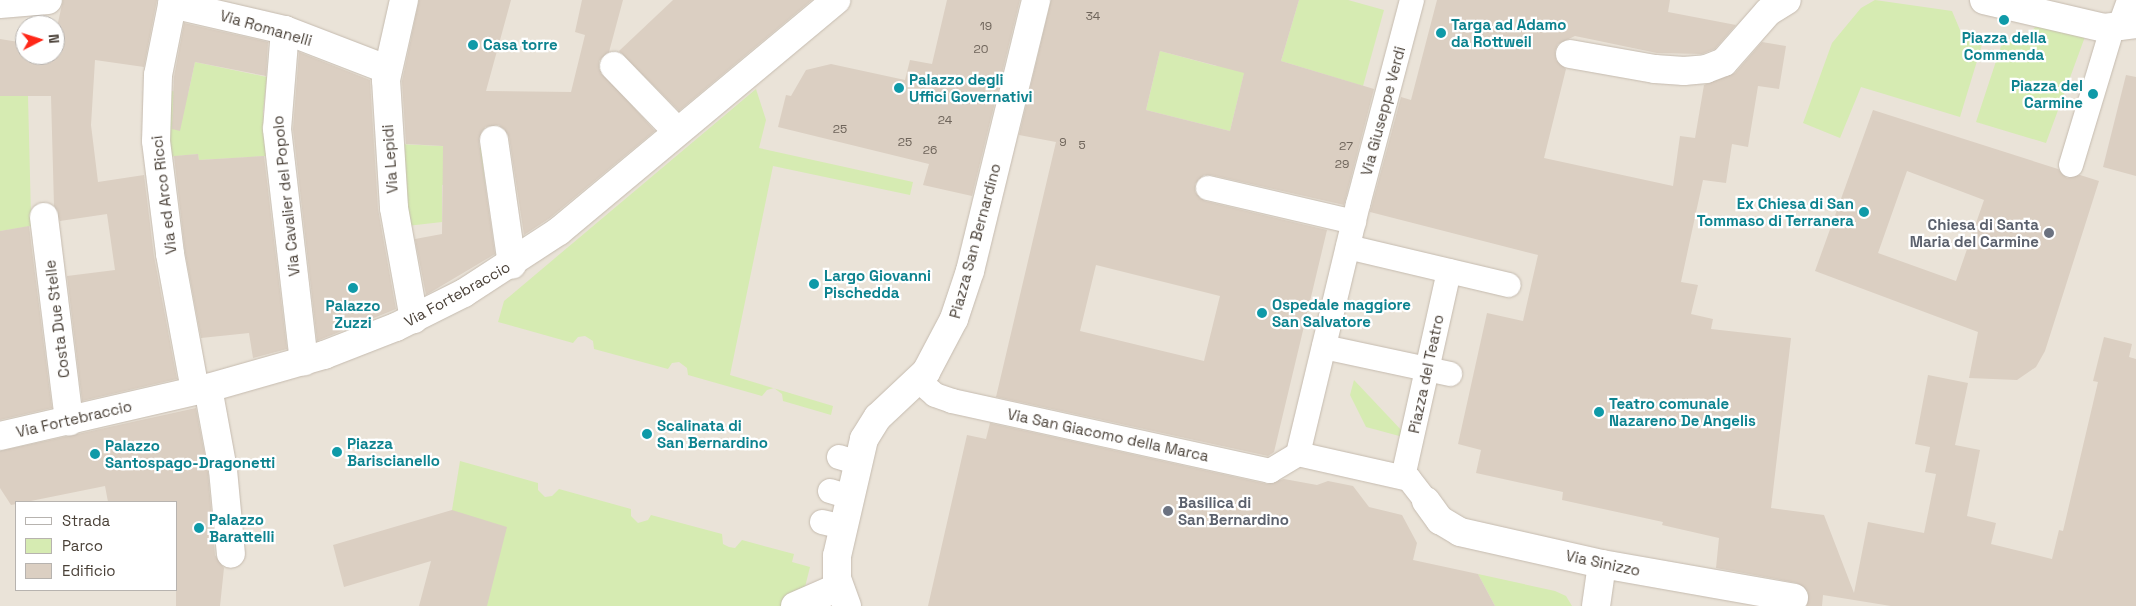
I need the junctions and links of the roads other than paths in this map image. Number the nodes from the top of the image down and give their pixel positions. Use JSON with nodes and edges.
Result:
{"nodes":[{"id":1,"x":48,"y":0,"type":"edge"},
{"id":2,"x":404,"y":0,"type":"edge"},
{"id":3,"x":1036,"y":0,"type":"edge"},
{"id":4,"x":1412,"y":0,"type":"edge"},
{"id":5,"x":1787,"y":0,"type":"edge"},
{"id":6,"x":1984,"y":0,"type":"edge"},
{"id":7,"x":2129,"y":0,"type":"edge"},
{"id":8,"x":833,"y":1,"type":"edge"},
{"id":9,"x":173,"y":2,"type":"edge"},
{"id":10,"x":0,"y":4,"type":"edge"},
{"id":11,"x":2042,"y":9,"type":"edge"},
{"id":12,"x":285,"y":30,"type":"junction"},
{"id":13,"x":2121,"y":31,"type":"edge"},
{"id":14,"x":1570,"y":54,"type":"dead end"},
{"id":15,"x":614,"y":66,"type":"dead end"},
{"id":16,"x":386,"y":69,"type":"junction"},
{"id":17,"x":677,"y":131,"type":"junction"},
{"id":18,"x":494,"y":140,"type":"dead end"},
{"id":19,"x":2071,"y":165,"type":"dead end"},
{"id":20,"x":1208,"y":188,"type":"dead end"},
{"id":21,"x":44,"y":217,"type":"dead end"},
{"id":22,"x":1354,"y":222,"type":"junction"},
{"id":23,"x":1348,"y":247,"type":"junction"},
{"id":24,"x":512,"y":265,"type":"junction"},
{"id":25,"x":1449,"y":271,"type":"junction"},
{"id":26,"x":1509,"y":285,"type":"dead end"},
{"id":27,"x":414,"y":319,"type":"junction"},
{"id":28,"x":1324,"y":347,"type":"junction"},
{"id":29,"x":304,"y":361,"type":"junction"},
{"id":30,"x":1426,"y":369,"type":"junction"},
{"id":31,"x":1450,"y":374,"type":"dead end"},
{"id":32,"x":919,"y":381,"type":"junction"},
{"id":33,"x":202,"y":389,"type":"junction"},
{"id":34,"x":69,"y":421,"type":"junction"},
{"id":35,"x":0,"y":436,"type":"edge"},
{"id":36,"x":1298,"y":454,"type":"junction"},
{"id":37,"x":1403,"y":477,"type":"junction"},
{"id":38,"x":1426,"y":501,"type":"joint"},
{"id":39,"x":231,"y":554,"type":"dead end"},
{"id":40,"x":1602,"y":564,"type":"junction"},
{"id":41,"x":843,"y":596,"type":"edge"},
{"id":42,"x":1794,"y":598,"type":"dead end"},
{"id":43,"x":795,"y":606,"type":"edge"},
{"id":44,"x":1596,"y":606,"type":"edge"}],
"edges":[{"from":1,"to":10,"type":"street"},
{"from":2,"to":16,"type":"street","name":"Via Lepidi"},
{"from":3,"to":32,"type":"street","name":"Piazza San Bernardino"},
{"from":4,"to":22,"type":"street","name":"Via Giuseppe Verdi"},
{"from":5,"to":14,"type":"street"},
{"from":6,"to":11,"type":"street"},
{"from":7,"to":13,"type":"street"},
{"from":8,"to":17,"type":"street","name":"Via Fortebraccio"},
{"from":9,"to":12,"type":"street","name":"Via Romanelli"},
{"from":9,"to":33,"type":"street","name":"Via ed Arco Ricci"},
{"from":11,"to":13,"type":"street"},
{"from":12,"to":16,"type":"street","name":"Via Romanelli"},
{"from":12,"to":29,"type":"street","name":"Via Cavalier del Popolo"},
{"from":13,"to":19,"type":"street"},
{"from":15,"to":17,"type":"street"},
{"from":16,"to":27,"type":"street","name":"Via Lepidi"},
{"from":17,"to":24,"type":"street","name":"Via Fortebraccio"},
{"from":18,"to":24,"type":"street"},
{"from":20,"to":22,"type":"street"},
{"from":21,"to":34,"type":"street","name":"Costa Due Stelle"},
{"from":22,"to":23,"type":"street"},
{"from":23,"to":25,"type":"street"},
{"from":23,"to":28,"type":"street"},
{"from":24,"to":27,"type":"street","name":"Via Fortebraccio"},
{"from":25,"to":26,"type":"street"},
{"from":25,"to":30,"type":"street","name":"Piazza del Teatro"},
{"from":27,"to":29,"type":"street","name":"Via Fortebraccio"},
{"from":28,"to":30,"type":"street"},
{"from":28,"to":36,"type":"street"},
{"from":29,"to":33,"type":"street","name":"Via Fortebraccio"},
{"from":30,"to":31,"type":"street"},
{"from":30,"to":37,"type":"street","name":"Piazza del Teatro"},
{"from":32,"to":36,"type":"street","name":"Via San Giacomo della Marca"},
{"from":32,"to":41,"type":"street","name":"Piazza San Bernardino"},
{"from":33,"to":34,"type":"street","name":"Via Fortebraccio"},
{"from":33,"to":39,"type":"street","name":"Via ed Arco Ricci"},
{"from":34,"to":35,"type":"street","name":"Via Fortebraccio"},
{"from":36,"to":37,"type":"street"},
{"from":37,"to":38,"type":"street"},
{"from":38,"to":40,"type":"street","name":"Via Sinizzo"},
{"from":40,"to":42,"type":"street","name":"Via Sinizzo"},
{"from":40,"to":44,"type":"street"},
{"from":41,"to":43,"type":"street","name":"Piazza San Bernardino"}]}
